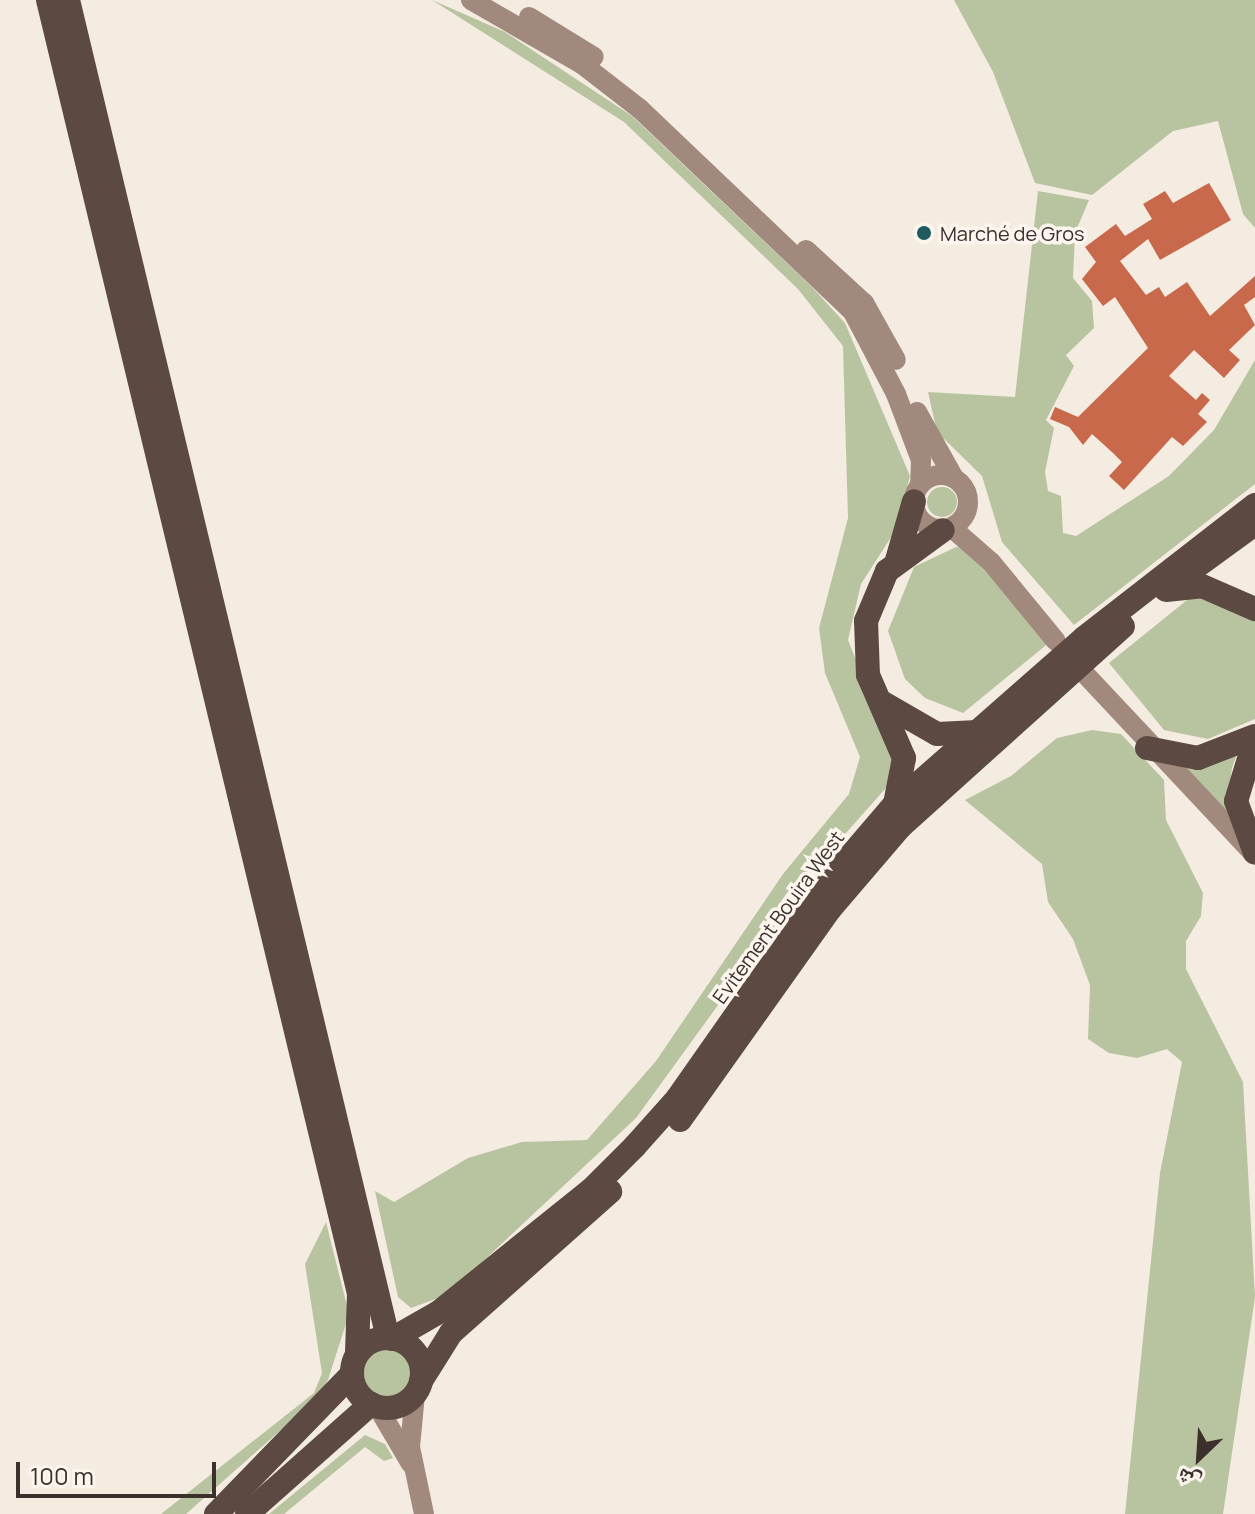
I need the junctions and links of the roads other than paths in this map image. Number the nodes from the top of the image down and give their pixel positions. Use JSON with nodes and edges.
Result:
{"nodes":[{"id":1,"x":48,"y":0,"type":"edge"},
{"id":2,"x":68,"y":0,"type":"edge"},
{"id":3,"x":471,"y":0,"type":"edge"},
{"id":4,"x":499,"y":0,"type":"edge"},
{"id":5,"x":954,"y":478,"type":"junction"},
{"id":6,"x":917,"y":493,"type":"junction"},
{"id":7,"x":1255,"y":505,"type":"edge"},
{"id":8,"x":969,"y":508,"type":"junction"},
{"id":9,"x":1255,"y":524,"type":"edge"},
{"id":10,"x":948,"y":529,"type":"junction"},
{"id":11,"x":897,"y":560,"type":"junction"},
{"id":12,"x":991,"y":562,"type":"junction"},
{"id":13,"x":1163,"y":590,"type":"junction"},
{"id":14,"x":1255,"y":609,"type":"edge"},
{"id":15,"x":1073,"y":657,"type":"junction"},
{"id":16,"x":883,"y":703,"type":"junction"},
{"id":17,"x":973,"y":732,"type":"junction"},
{"id":18,"x":1255,"y":738,"type":"edge"},
{"id":19,"x":1147,"y":748,"type":"junction"},
{"id":20,"x":894,"y":805,"type":"junction"},
{"id":21,"x":1255,"y":854,"type":"edge"},
{"id":22,"x":390,"y":1338,"type":"junction"},
{"id":23,"x":355,"y":1364,"type":"junction"},
{"id":24,"x":418,"y":1387,"type":"junction"},
{"id":25,"x":374,"y":1405,"type":"junction"},
{"id":26,"x":412,"y":1465,"type":"junction"},
{"id":27,"x":216,"y":1514,"type":"edge"},
{"id":28,"x":247,"y":1514,"type":"edge"},
{"id":29,"x":424,"y":1514,"type":"edge"}],
"edges":[{"from":1,"to":23,"type":"highway"},
{"from":2,"to":22,"type":"highway"},
{"from":3,"to":6,"type":"main road"},
{"from":4,"to":5,"type":"main road"},
{"from":5,"to":6,"type":"main road"},
{"from":5,"to":8,"type":"main road"},
{"from":6,"to":10,"type":"main road"},
{"from":6,"to":11,"type":"highway"},
{"from":7,"to":15,"type":"highway","name":"Evitement Bouira West"},
{"from":8,"to":10,"type":"main road"},
{"from":8,"to":12,"type":"main road"},
{"from":9,"to":13,"type":"highway","name":"Evitement Bouira West"},
{"from":10,"to":11,"type":"highway"},
{"from":10,"to":12,"type":"main road"},
{"from":11,"to":16,"type":"highway"},
{"from":12,"to":15,"type":"main road"},
{"from":13,"to":14,"type":"highway"},
{"from":13,"to":15,"type":"highway","name":"Evitement Bouira West"},
{"from":15,"to":17,"type":"highway","name":"Evitement Bouira West"},
{"from":15,"to":19,"type":"main road"},
{"from":15,"to":24,"type":"highway","name":"Evitement Bouira West"},
{"from":16,"to":17,"type":"highway"},
{"from":16,"to":20,"type":"highway"},
{"from":17,"to":20,"type":"highway","name":"Evitement Bouira West"},
{"from":18,"to":19,"type":"highway"},
{"from":18,"to":21,"type":"highway"},
{"from":19,"to":21,"type":"main road"},
{"from":20,"to":22,"type":"highway","name":"Evitement Bouira West"},
{"from":22,"to":23,"type":"highway"},
{"from":22,"to":24,"type":"highway"},
{"from":23,"to":25,"type":"highway"},
{"from":23,"to":27,"type":"highway"},
{"from":24,"to":25,"type":"highway"},
{"from":24,"to":26,"type":"main road"},
{"from":25,"to":26,"type":"main road"},
{"from":25,"to":28,"type":"highway"},
{"from":26,"to":29,"type":"main road"}]}
